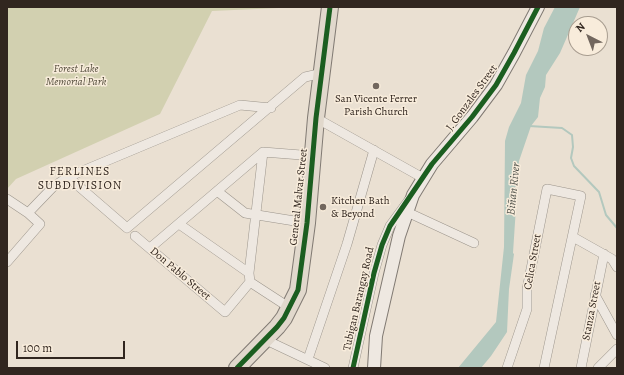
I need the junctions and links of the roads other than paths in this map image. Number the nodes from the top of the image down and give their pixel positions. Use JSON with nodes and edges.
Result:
{"nodes":[{"id":1,"x":330,"y":7,"type":"edge"},
{"id":2,"x":538,"y":7,"type":"edge"},
{"id":3,"x":322,"y":73,"type":"junction"},
{"id":4,"x":271,"y":108,"type":"junction"},
{"id":5,"x":316,"y":118,"type":"junction"},
{"id":6,"x":374,"y":150,"type":"junction"},
{"id":7,"x":263,"y":152,"type":"junction"},
{"id":8,"x":314,"y":156,"type":"junction"},
{"id":9,"x":68,"y":177,"type":"junction"},
{"id":10,"x":423,"y":178,"type":"junction"},
{"id":11,"x":217,"y":191,"type":"junction"},
{"id":12,"x":413,"y":194,"type":"junction"},
{"id":13,"x":7,"y":199,"type":"edge"},
{"id":14,"x":407,"y":212,"type":"junction"},
{"id":15,"x":28,"y":213,"type":"junction"},
{"id":16,"x":256,"y":214,"type":"junction"},
{"id":17,"x":307,"y":223,"type":"junction"},
{"id":18,"x":179,"y":224,"type":"junction"},
{"id":19,"x":135,"y":236,"type":"dead end"},
{"id":20,"x":573,"y":237,"type":"junction"},
{"id":21,"x":474,"y":243,"type":"dead end"},
{"id":22,"x":150,"y":248,"type":"junction"},
{"id":23,"x":604,"y":254,"type":"junction"},
{"id":24,"x":7,"y":262,"type":"edge"},
{"id":25,"x":617,"y":267,"type":"edge"},
{"id":26,"x":249,"y":273,"type":"junction"},
{"id":27,"x":250,"y":282,"type":"junction"},
{"id":28,"x":595,"y":295,"type":"junction"},
{"id":29,"x":290,"y":308,"type":"junction"},
{"id":30,"x":617,"y":335,"type":"edge"},
{"id":31,"x":266,"y":340,"type":"junction"},
{"id":32,"x":617,"y":349,"type":"edge"},
{"id":33,"x":308,"y":359,"type":"junction"},
{"id":34,"x":237,"y":368,"type":"edge"},
{"id":35,"x":325,"y":368,"type":"edge"},
{"id":36,"x":353,"y":368,"type":"edge"},
{"id":37,"x":374,"y":368,"type":"edge"},
{"id":38,"x":507,"y":368,"type":"edge"},
{"id":39,"x":544,"y":368,"type":"edge"},
{"id":40,"x":581,"y":368,"type":"edge"},
{"id":41,"x":598,"y":368,"type":"edge"}],
"edges":[{"from":1,"to":3,"type":"highway","name":"General Malvar Street"},
{"from":2,"to":10,"type":"street","name":"J. Gonzales Street"},
{"from":3,"to":4,"type":"street"},
{"from":3,"to":5,"type":"highway","name":"General Malvar Street"},
{"from":4,"to":9,"type":"street"},
{"from":4,"to":9,"type":"street"},
{"from":5,"to":6,"type":"street"},
{"from":5,"to":8,"type":"highway","name":"General Malvar Street"},
{"from":6,"to":10,"type":"street"},
{"from":6,"to":33,"type":"street"},
{"from":7,"to":8,"type":"street"},
{"from":7,"to":11,"type":"street"},
{"from":7,"to":16,"type":"street"},
{"from":8,"to":17,"type":"highway","name":"General Malvar Street"},
{"from":9,"to":15,"type":"street"},
{"from":10,"to":12,"type":"street","name":"J. Gonzales Street"},
{"from":11,"to":16,"type":"street"},
{"from":11,"to":18,"type":"street"},
{"from":12,"to":14,"type":"street","name":"J. Gonzales Street"},
{"from":12,"to":36,"type":"street","name":"Tubigan Barangay Road"},
{"from":13,"to":15,"type":"street"},
{"from":14,"to":21,"type":"street"},
{"from":14,"to":37,"type":"street","name":"J. Gonzales Street"},
{"from":15,"to":24,"type":"street"},
{"from":16,"to":17,"type":"street"},
{"from":16,"to":26,"type":"street"},
{"from":17,"to":29,"type":"highway","name":"General Malvar Street"},
{"from":18,"to":22,"type":"street"},
{"from":18,"to":26,"type":"street"},
{"from":19,"to":22,"type":"street","name":"Don Pablo Street"},
{"from":20,"to":23,"type":"street"},
{"from":20,"to":38,"type":"street","name":"Celica Street"},
{"from":20,"to":39,"type":"street"},
{"from":22,"to":27,"type":"street","name":"Don Pablo Street"},
{"from":23,"to":25,"type":"street"},
{"from":23,"to":28,"type":"street","name":"Stanza Street"},
{"from":26,"to":27,"type":"street"},
{"from":27,"to":29,"type":"street"},
{"from":28,"to":30,"type":"street"},
{"from":28,"to":40,"type":"street","name":"Stanza Street"},
{"from":29,"to":31,"type":"highway","name":"General Malvar Street"},
{"from":31,"to":33,"type":"street"},
{"from":31,"to":34,"type":"highway","name":"General Malvar Street"},
{"from":32,"to":41,"type":"street"},
{"from":33,"to":35,"type":"street"}]}
